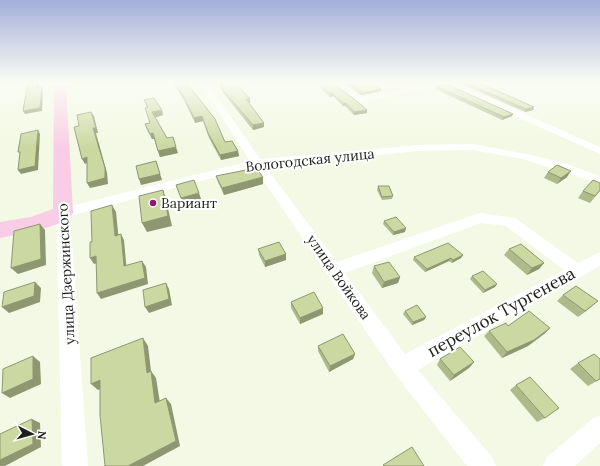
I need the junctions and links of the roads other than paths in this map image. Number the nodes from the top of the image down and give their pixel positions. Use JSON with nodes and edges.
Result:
{"nodes":[{"id":1,"x":60,"y":104,"type":"edge"},
{"id":2,"x":217,"y":104,"type":"edge"},
{"id":3,"x":496,"y":104,"type":"edge"},
{"id":4,"x":598,"y":148,"type":"edge"},
{"id":5,"x":258,"y":163,"type":"junction"},
{"id":6,"x":600,"y":180,"type":"edge"},
{"id":7,"x":63,"y":214,"type":"junction"},
{"id":8,"x":0,"y":230,"type":"edge"},
{"id":9,"x":600,"y":258,"type":"edge"},
{"id":10,"x":334,"y":270,"type":"junction"},
{"id":11,"x":577,"y":271,"type":"junction"},
{"id":12,"x":402,"y":367,"type":"junction"},
{"id":13,"x":600,"y":427,"type":"edge"},
{"id":14,"x":75,"y":466,"type":"edge"},
{"id":15,"x":483,"y":466,"type":"edge"},
{"id":16,"x":556,"y":466,"type":"edge"}],
"edges":[{"from":1,"to":7,"type":"main road","name":"улица Дзержинского"},
{"from":2,"to":5,"type":"street","name":"улица Войкова"},
{"from":3,"to":4,"type":"street"},
{"from":5,"to":6,"type":"street","name":"Вологодская улица"},
{"from":5,"to":7,"type":"street","name":"Вологодская улица"},
{"from":5,"to":10,"type":"street","name":"улица Войкова"},
{"from":7,"to":8,"type":"main road","name":"Вологодская улица"},
{"from":7,"to":14,"type":"street","name":"улица Дзержинского"},
{"from":9,"to":11,"type":"street","name":"переулок Тургенева"},
{"from":10,"to":11,"type":"street"},
{"from":10,"to":12,"type":"street","name":"улица Войкова"},
{"from":11,"to":12,"type":"street","name":"переулок Тургенева"},
{"from":12,"to":15,"type":"street","name":"улица Войкова"},
{"from":13,"to":16,"type":"street"}]}
